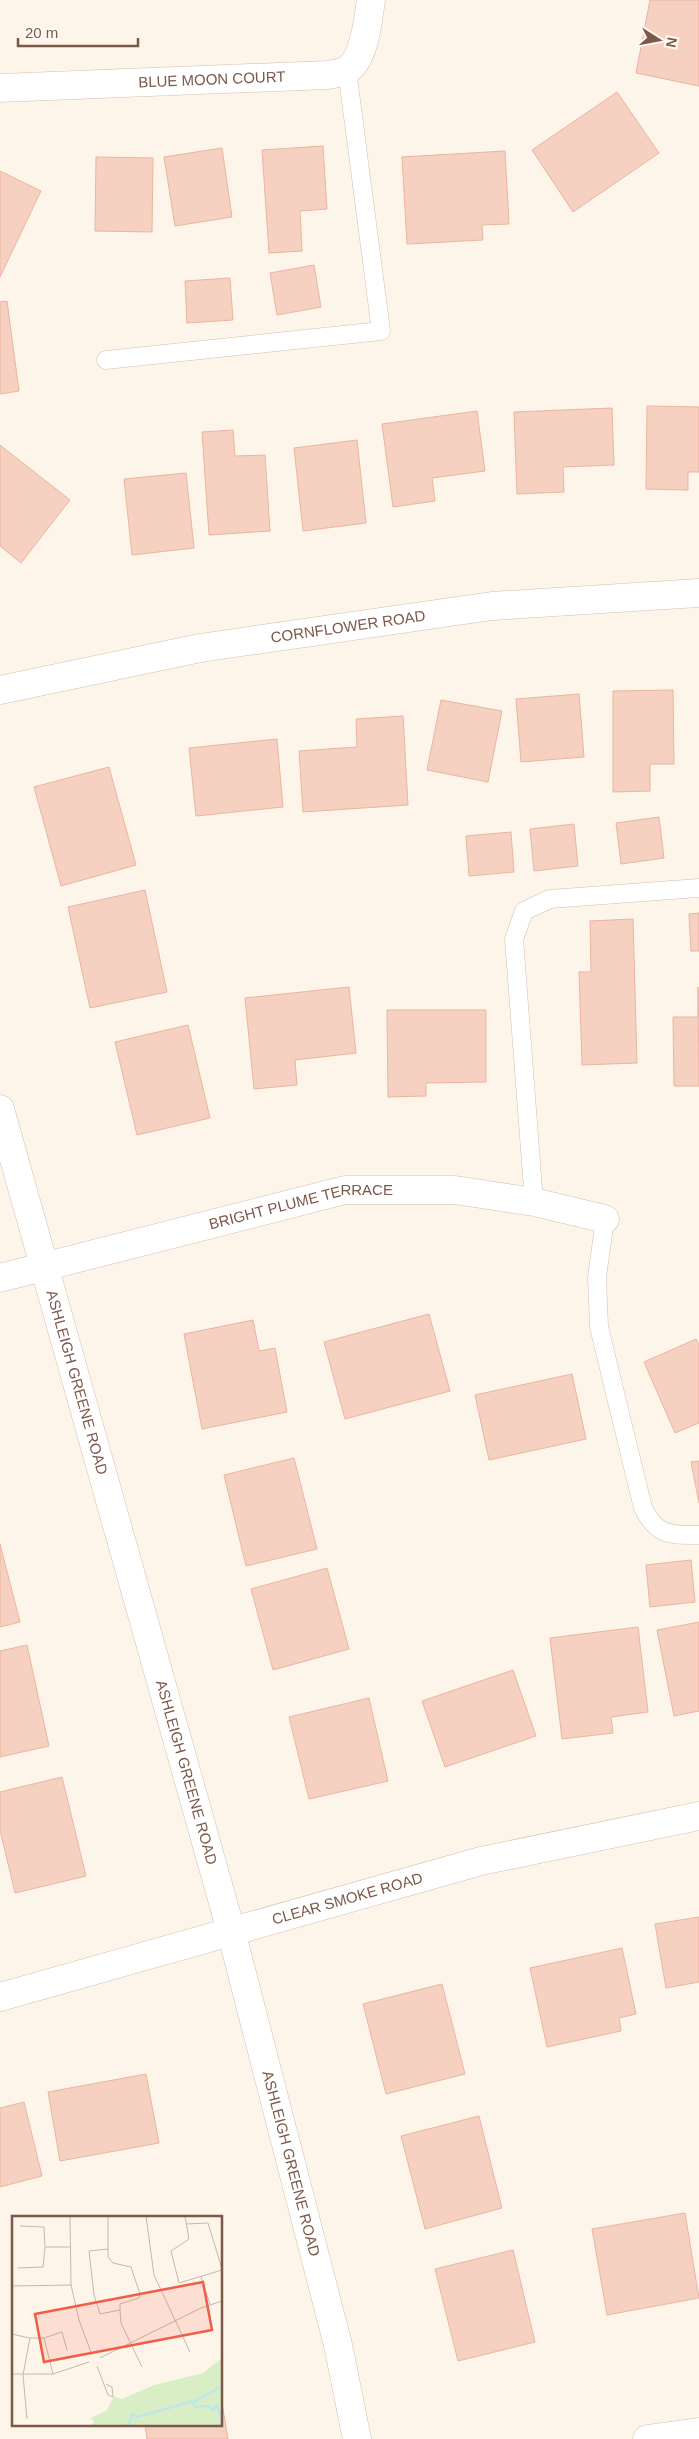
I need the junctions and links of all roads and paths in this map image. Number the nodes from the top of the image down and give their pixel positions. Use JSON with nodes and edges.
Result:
{"nodes":[{"id":1,"x":372,"y":0,"type":"edge"},
{"id":2,"x":347,"y":70,"type":"junction"},
{"id":3,"x":0,"y":88,"type":"edge"},
{"id":4,"x":106,"y":360,"type":"dead end"},
{"id":5,"x":699,"y":593,"type":"edge"},
{"id":6,"x":0,"y":690,"type":"edge"},
{"id":7,"x":699,"y":888,"type":"edge"},
{"id":8,"x":0,"y":1109,"type":"edge"},
{"id":9,"x":534,"y":1202,"type":"junction"},
{"id":10,"x":605,"y":1219,"type":"joint"},
{"id":11,"x":46,"y":1266,"type":"junction"},
{"id":12,"x":0,"y":1278,"type":"edge"},
{"id":13,"x":699,"y":1535,"type":"edge"},
{"id":14,"x":699,"y":1816,"type":"edge"},
{"id":15,"x":231,"y":1931,"type":"junction"},
{"id":16,"x":0,"y":1997,"type":"edge"},
{"id":17,"x":699,"y":2432,"type":"edge"},
{"id":18,"x":356,"y":2439,"type":"edge"},
{"id":19,"x":647,"y":2439,"type":"edge"}],
"edges":[{"from":1,"to":2,"type":"street"},
{"from":2,"to":3,"type":"street","name":"BLUE MOON COURT"},
{"from":2,"to":4,"type":"lane"},
{"from":5,"to":6,"type":"street","name":"CORNFLOWER ROAD"},
{"from":7,"to":9,"type":"lane"},
{"from":8,"to":11,"type":"street","name":"ASHLEIGH GREENE ROAD"},
{"from":9,"to":10,"type":"street","name":"BRIGHT PLUME TERRACE"},
{"from":9,"to":11,"type":"street","name":"BRIGHT PLUME TERRACE"},
{"from":10,"to":13,"type":"lane"},
{"from":11,"to":12,"type":"street","name":"BRIGHT PLUME TERRACE"},
{"from":11,"to":15,"type":"street","name":"ASHLEIGH GREENE ROAD"},
{"from":14,"to":15,"type":"street","name":"CLEAR SMOKE ROAD"},
{"from":15,"to":16,"type":"street","name":"CLEAR SMOKE ROAD"},
{"from":15,"to":18,"type":"street","name":"ASHLEIGH GREENE ROAD"},
{"from":17,"to":19,"type":"street"}]}
